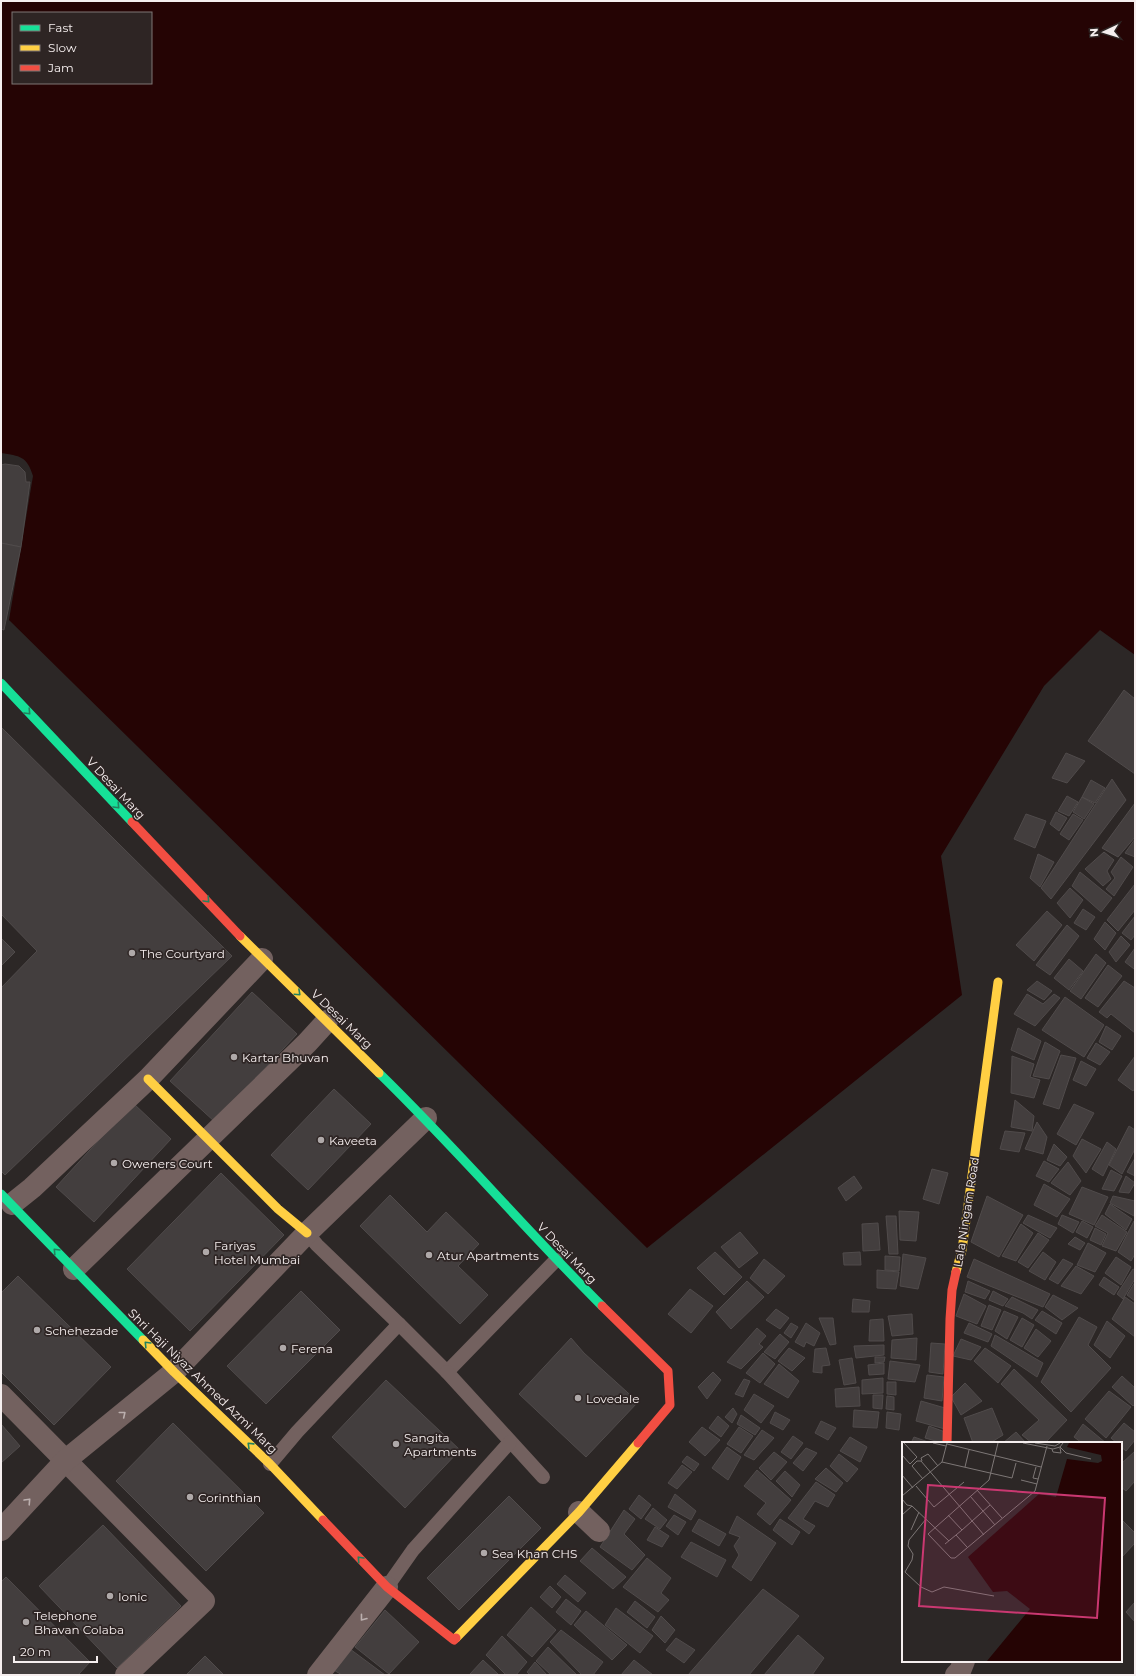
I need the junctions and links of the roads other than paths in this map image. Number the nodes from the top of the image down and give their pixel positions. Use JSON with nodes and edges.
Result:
{"nodes":[{"id":1,"x":1,"y":683,"type":"edge"},
{"id":2,"x":262,"y":959,"type":"junction"},
{"id":3,"x":998,"y":982,"type":"dead end"},
{"id":4,"x":327,"y":1021,"type":"junction"},
{"id":5,"x":148,"y":1079,"type":"junction"},
{"id":6,"x":426,"y":1118,"type":"junction"},
{"id":7,"x":208,"y":1138,"type":"junction"},
{"id":8,"x":6,"y":1199,"type":"edge"},
{"id":9,"x":307,"y":1233,"type":"junction"},
{"id":10,"x":556,"y":1260,"type":"junction"},
{"id":11,"x":74,"y":1269,"type":"junction"},
{"id":12,"x":399,"y":1324,"type":"junction"},
{"id":13,"x":174,"y":1372,"type":"junction"},
{"id":14,"x":447,"y":1372,"type":"junction"},
{"id":15,"x":1,"y":1395,"type":"edge"},
{"id":16,"x":510,"y":1442,"type":"junction"},
{"id":17,"x":947,"y":1442,"type":"edge"},
{"id":18,"x":66,"y":1460,"type":"junction"},
{"id":19,"x":270,"y":1464,"type":"junction"},
{"id":20,"x":543,"y":1477,"type":"dead end"},
{"id":21,"x":579,"y":1512,"type":"junction"},
{"id":22,"x":1,"y":1530,"type":"edge"},
{"id":23,"x":599,"y":1531,"type":"dead end"},
{"id":24,"x":386,"y":1587,"type":"junction"},
{"id":25,"x":964,"y":1662,"type":"edge"},
{"id":26,"x":323,"y":1674,"type":"edge"},
{"id":27,"x":126,"y":1675,"type":"edge"},
{"id":28,"x":956,"y":1675,"type":"edge"}],
"edges":[{"from":1,"to":2,"type":"street","name":"V Desai Marg","one_way":true},
{"from":2,"to":4,"type":"street","name":"V Desai Marg","one_way":true},
{"from":2,"to":5,"type":"street"},
{"from":3,"to":17,"type":"street","name":"Lala Ningam Road"},
{"from":4,"to":6,"type":"street","name":"V Desai Marg"},
{"from":4,"to":7,"type":"street"},
{"from":5,"to":7,"type":"street"},
{"from":5,"to":8,"type":"street"},
{"from":6,"to":9,"type":"street"},
{"from":6,"to":10,"type":"street","name":"V Desai Marg"},
{"from":7,"to":9,"type":"street"},
{"from":7,"to":11,"type":"street"},
{"from":11,"to":8,"type":"street","name":"Shri Haji Niyaz Ahmed Azmi Marg","one_way":true},
{"from":9,"to":12,"type":"lane"},
{"from":9,"to":13,"type":"street"},
{"from":10,"to":14,"type":"lane"},
{"from":10,"to":21,"type":"street","name":"V Desai Marg"},
{"from":13,"to":11,"type":"street","name":"Shri Haji Niyaz Ahmed Azmi Marg","one_way":true},
{"from":12,"to":14,"type":"lane"},
{"from":12,"to":19,"type":"lane"},
{"from":18,"to":13,"type":"street","one_way":true},
{"from":19,"to":13,"type":"street","name":"Shri Haji Niyaz Ahmed Azmi Marg","one_way":true},
{"from":14,"to":16,"type":"lane"},
{"from":15,"to":18,"type":"street"},
{"from":16,"to":20,"type":"lane"},
{"from":16,"to":24,"type":"lane"},
{"from":22,"to":18,"type":"street","one_way":true},
{"from":18,"to":27,"type":"street"},
{"from":24,"to":19,"type":"street","name":"Shri Haji Niyaz Ahmed Azmi Marg","one_way":true},
{"from":21,"to":23,"type":"street"},
{"from":21,"to":24,"type":"street","name":"Shri Haji Niyaz Ahmed Azmi Marg"},
{"from":24,"to":26,"type":"street","one_way":true},
{"from":25,"to":28,"type":"street"}]}
